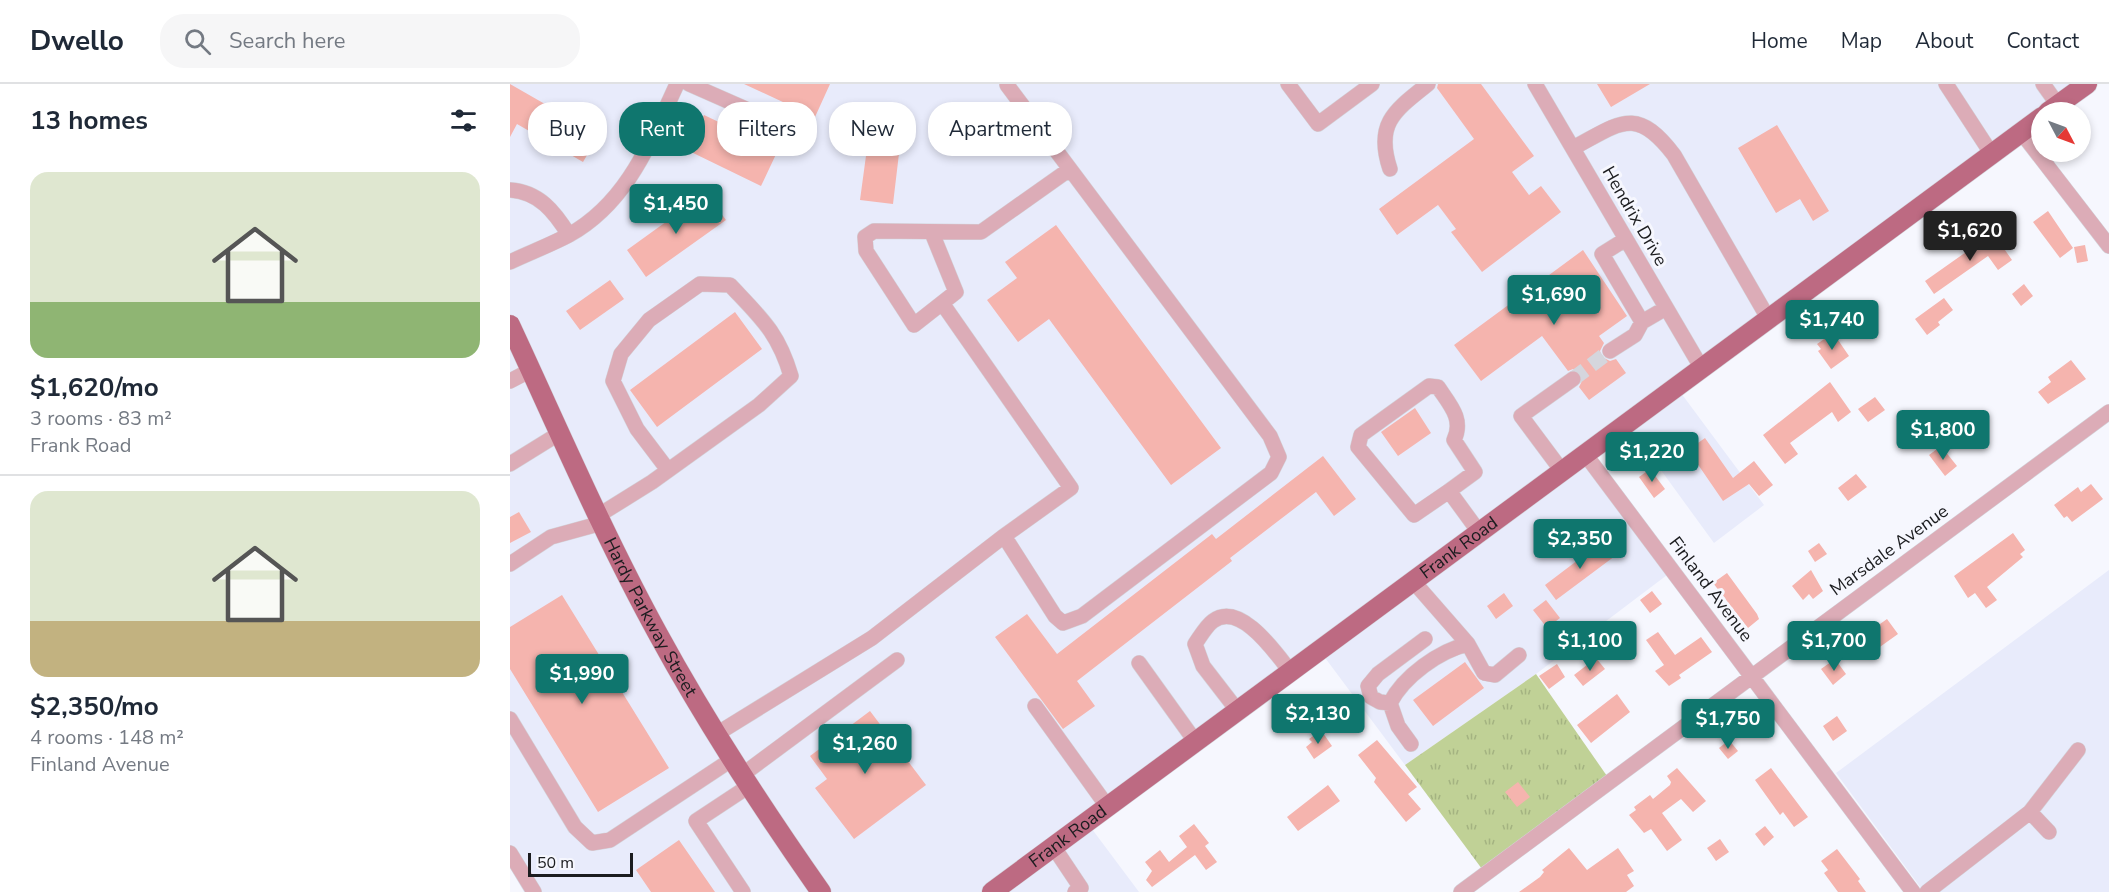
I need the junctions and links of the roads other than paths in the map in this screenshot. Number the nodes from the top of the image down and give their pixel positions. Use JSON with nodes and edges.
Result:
{"nodes":[{"id":1,"x":677,"y":84,"type":"edge"},
{"id":2,"x":689,"y":84,"type":"edge"},
{"id":3,"x":1288,"y":84,"type":"edge"},
{"id":4,"x":1372,"y":84,"type":"edge"},
{"id":5,"x":1428,"y":84,"type":"edge"},
{"id":6,"x":1535,"y":84,"type":"edge"},
{"id":7,"x":1946,"y":84,"type":"edge"},
{"id":8,"x":2043,"y":84,"type":"edge"},
{"id":9,"x":2087,"y":84,"type":"edge"},
{"id":10,"x":1007,"y":85,"type":"edge"},
{"id":11,"x":730,"y":102,"type":"edge"},
{"id":12,"x":2050,"y":102,"type":"edge"},
{"id":13,"x":2063,"y":102,"type":"edge"},
{"id":14,"x":2031,"y":125,"type":"edge"},
{"id":15,"x":2021,"y":132,"type":"junction"},
{"id":16,"x":1573,"y":148,"type":"junction"},
{"id":17,"x":1991,"y":153,"type":"junction"},
{"id":18,"x":1070,"y":169,"type":"junction"},
{"id":19,"x":1390,"y":169,"type":"dead end"},
{"id":20,"x":510,"y":190,"type":"edge"},
{"id":21,"x":932,"y":233,"type":"junction"},
{"id":22,"x":569,"y":235,"type":"junction"},
{"id":23,"x":1626,"y":239,"type":"junction"},
{"id":24,"x":2109,"y":246,"type":"edge"},
{"id":25,"x":510,"y":262,"type":"edge"},
{"id":26,"x":942,"y":303,"type":"junction"},
{"id":27,"x":1666,"y":308,"type":"junction"},
{"id":28,"x":1768,"y":318,"type":"junction"},
{"id":29,"x":1642,"y":322,"type":"junction"},
{"id":30,"x":510,"y":326,"type":"edge"},
{"id":31,"x":1610,"y":351,"type":"tunnel mouth"},
{"id":32,"x":1701,"y":367,"type":"junction"},
{"id":33,"x":531,"y":370,"type":"junction"},
{"id":34,"x":1573,"y":379,"type":"tunnel mouth"},
{"id":35,"x":510,"y":381,"type":"edge"},
{"id":36,"x":2109,"y":412,"type":"edge"},
{"id":37,"x":560,"y":433,"type":"junction"},
{"id":38,"x":1585,"y":454,"type":"junction"},
{"id":39,"x":510,"y":464,"type":"edge"},
{"id":40,"x":668,"y":470,"type":"junction"},
{"id":41,"x":1562,"y":471,"type":"junction"},
{"id":42,"x":1449,"y":491,"type":"junction"},
{"id":43,"x":601,"y":519,"type":"junction"},
{"id":44,"x":1479,"y":532,"type":"junction"},
{"id":45,"x":1004,"y":536,"type":"junction"},
{"id":46,"x":510,"y":564,"type":"edge"},
{"id":47,"x":1413,"y":581,"type":"junction"},
{"id":48,"x":1425,"y":639,"type":"dead end"},
{"id":49,"x":1468,"y":644,"type":"junction"},
{"id":50,"x":1519,"y":655,"type":"dead end"},
{"id":51,"x":897,"y":660,"type":"dead end"},
{"id":52,"x":1139,"y":663,"type":"dead end"},
{"id":53,"x":1290,"y":671,"type":"junction"},
{"id":54,"x":1752,"y":676,"type":"junction"},
{"id":55,"x":1390,"y":703,"type":"junction"},
{"id":56,"x":1035,"y":706,"type":"dead end"},
{"id":57,"x":1237,"y":710,"type":"junction"},
{"id":58,"x":510,"y":719,"type":"edge"},
{"id":59,"x":716,"y":735,"type":"junction"},
{"id":60,"x":1195,"y":741,"type":"junction"},
{"id":61,"x":1411,"y":744,"type":"dead end"},
{"id":62,"x":2078,"y":750,"type":"dead end"},
{"id":63,"x":741,"y":774,"type":"junction"},
{"id":64,"x":1107,"y":806,"type":"junction"},
{"id":65,"x":2030,"y":812,"type":"junction"},
{"id":66,"x":2049,"y":832,"type":"dead end"},
{"id":67,"x":1053,"y":846,"type":"junction"},
{"id":68,"x":510,"y":853,"type":"edge"},
{"id":69,"x":997,"y":891,"type":"edge"},
{"id":70,"x":534,"y":892,"type":"edge"},
{"id":71,"x":743,"y":892,"type":"edge"},
{"id":72,"x":821,"y":892,"type":"edge"},
{"id":73,"x":1076,"y":892,"type":"edge"},
{"id":74,"x":1461,"y":892,"type":"edge"},
{"id":75,"x":1913,"y":892,"type":"edge"},
{"id":76,"x":1927,"y":892,"type":"edge"}],
"edges":[{"from":1,"to":22,"type":"street"},
{"from":2,"to":11,"type":"street"},
{"from":3,"to":4,"type":"street"},
{"from":5,"to":19,"type":"street"},
{"from":6,"to":16,"type":"street","name":"Hendrix Drive"},
{"from":7,"to":17,"type":"street"},
{"from":8,"to":12,"type":"street"},
{"from":9,"to":13,"type":"main road"},
{"from":10,"to":18,"type":"street"},
{"from":14,"to":15,"type":"main road","name":"Frank Road"},
{"from":15,"to":17,"type":"main road","name":"Frank Road"},
{"from":15,"to":24,"type":"street"},
{"from":16,"to":23,"type":"street","name":"Hendrix Drive"},
{"from":16,"to":28,"type":"street"},
{"from":17,"to":28,"type":"main road","name":"Frank Road"},
{"from":18,"to":21,"type":"street"},
{"from":18,"to":45,"type":"street"},
{"from":20,"to":22,"type":"street"},
{"from":21,"to":26,"type":"street"},
{"from":21,"to":26,"type":"street"},
{"from":22,"to":25,"type":"street"},
{"from":23,"to":27,"type":"street","name":"Hendrix Drive"},
{"from":23,"to":29,"type":"street"},
{"from":26,"to":45,"type":"street"},
{"from":27,"to":29,"type":"street"},
{"from":27,"to":32,"type":"street","name":"Hendrix Drive"},
{"from":28,"to":32,"type":"main road","name":"Frank Road"},
{"from":29,"to":31,"type":"street"},
{"from":30,"to":33,"type":"main road","name":"Hardy Parkway Street"},
{"from":32,"to":38,"type":"main road","name":"Frank Road"},
{"from":33,"to":35,"type":"street"},
{"from":33,"to":37,"type":"main road","name":"Hardy Parkway Street"},
{"from":34,"to":41,"type":"street"},
{"from":36,"to":54,"type":"street","name":"Marsdale Avenue"},
{"from":37,"to":39,"type":"street"},
{"from":37,"to":43,"type":"main road","name":"Hardy Parkway Street"},
{"from":38,"to":41,"type":"main road","name":"Frank Road"},
{"from":38,"to":54,"type":"street","name":"Finland Avenue"},
{"from":40,"to":40,"type":"street"},
{"from":40,"to":43,"type":"street"},
{"from":41,"to":44,"type":"main road","name":"Frank Road"},
{"from":42,"to":42,"type":"street"},
{"from":42,"to":44,"type":"street"},
{"from":43,"to":46,"type":"street"},
{"from":43,"to":59,"type":"main road","name":"Hardy Parkway Street"},
{"from":44,"to":47,"type":"main road","name":"Frank Road"},
{"from":45,"to":59,"type":"street"},
{"from":47,"to":49,"type":"street"},
{"from":47,"to":53,"type":"main road","name":"Frank Road"},
{"from":48,"to":55,"type":"street"},
{"from":49,"to":50,"type":"street"},
{"from":49,"to":55,"type":"street"},
{"from":51,"to":63,"type":"street"},
{"from":52,"to":60,"type":"street"},
{"from":53,"to":57,"type":"main road","name":"Frank Road"},
{"from":53,"to":57,"type":"street"},
{"from":54,"to":74,"type":"street","name":"Marsdale Avenue"},
{"from":54,"to":75,"type":"street","name":"Finland Avenue"},
{"from":55,"to":61,"type":"street"},
{"from":56,"to":64,"type":"street"},
{"from":57,"to":60,"type":"main road","name":"Frank Road"},
{"from":58,"to":63,"type":"street"},
{"from":59,"to":63,"type":"main road","name":"Hardy Parkway Street"},
{"from":60,"to":64,"type":"main road","name":"Frank Road"},
{"from":62,"to":65,"type":"street"},
{"from":63,"to":71,"type":"street"},
{"from":63,"to":72,"type":"main road","name":"Hardy Parkway Street"},
{"from":64,"to":67,"type":"main road","name":"Frank Road"},
{"from":65,"to":66,"type":"street"},
{"from":65,"to":76,"type":"street"},
{"from":67,"to":69,"type":"main road","name":"Frank Road"},
{"from":67,"to":73,"type":"street"},
{"from":68,"to":70,"type":"street"}]}
